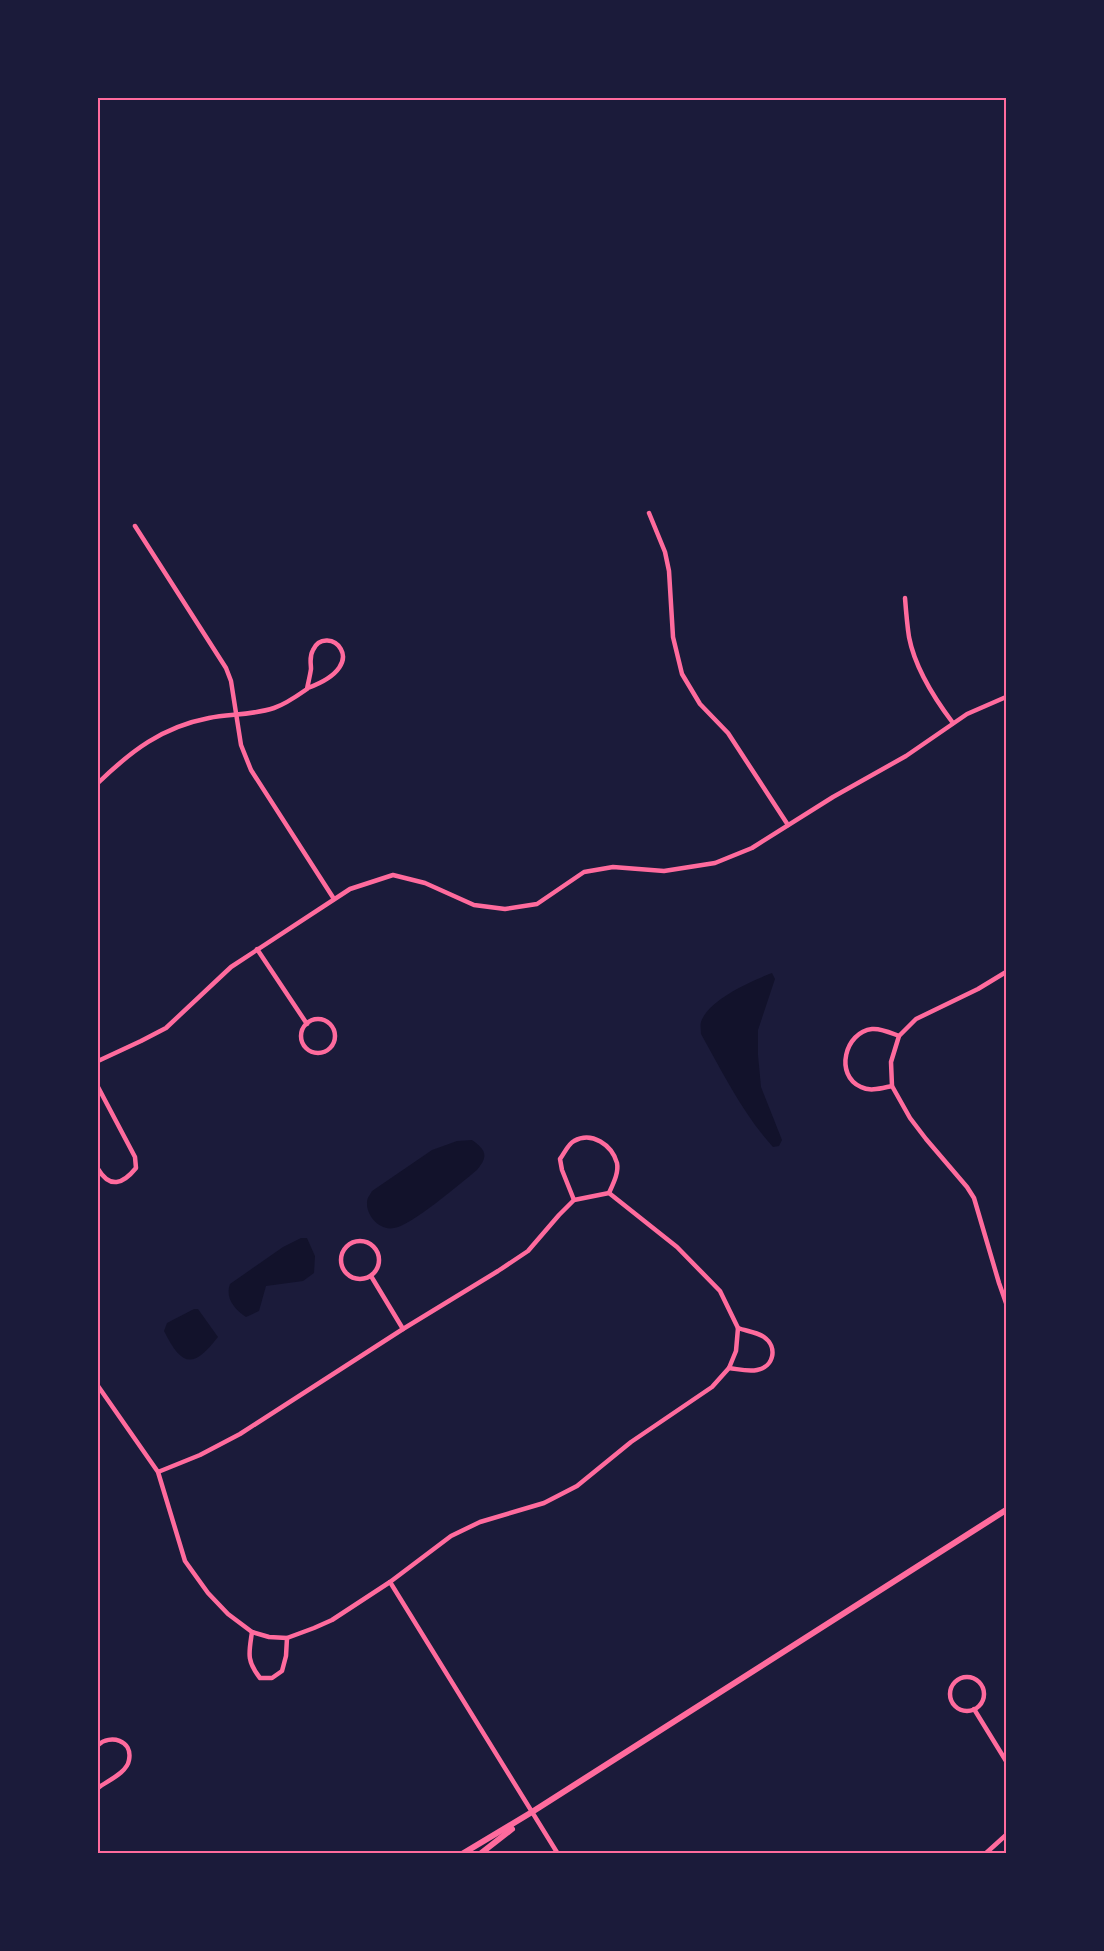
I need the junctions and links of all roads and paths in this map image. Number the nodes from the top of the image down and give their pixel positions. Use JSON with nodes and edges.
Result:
{"nodes":[{"id":1,"x":649,"y":513,"type":"dead end"},
{"id":2,"x":135,"y":526,"type":"dead end"},
{"id":3,"x":905,"y":598,"type":"dead end"},
{"id":4,"x":307,"y":689,"type":"junction"},
{"id":5,"x":1006,"y":697,"type":"edge"},
{"id":6,"x":237,"y":715,"type":"junction"},
{"id":7,"x":953,"y":723,"type":"junction"},
{"id":8,"x":98,"y":783,"type":"edge"},
{"id":9,"x":788,"y":825,"type":"junction"},
{"id":10,"x":334,"y":899,"type":"junction"},
{"id":11,"x":257,"y":949,"type":"junction"},
{"id":12,"x":1006,"y":972,"type":"edge"},
{"id":13,"x":307,"y":1024,"type":"junction"},
{"id":14,"x":899,"y":1036,"type":"junction"},
{"id":15,"x":98,"y":1061,"type":"edge"},
{"id":16,"x":892,"y":1086,"type":"junction"},
{"id":17,"x":98,"y":1088,"type":"edge"},
{"id":18,"x":98,"y":1169,"type":"edge"},
{"id":19,"x":609,"y":1193,"type":"junction"},
{"id":20,"x":574,"y":1200,"type":"junction"},
{"id":21,"x":370,"y":1276,"type":"junction"},
{"id":22,"x":1006,"y":1303,"type":"edge"},
{"id":23,"x":403,"y":1328,"type":"junction"},
{"id":24,"x":738,"y":1328,"type":"junction"},
{"id":25,"x":729,"y":1368,"type":"junction"},
{"id":26,"x":98,"y":1386,"type":"edge"},
{"id":27,"x":158,"y":1472,"type":"junction"},
{"id":28,"x":1006,"y":1510,"type":"edge"},
{"id":29,"x":390,"y":1582,"type":"junction"},
{"id":30,"x":252,"y":1632,"type":"junction"},
{"id":31,"x":287,"y":1638,"type":"junction"},
{"id":32,"x":974,"y":1709,"type":"junction"},
{"id":33,"x":98,"y":1745,"type":"edge"},
{"id":34,"x":1006,"y":1760,"type":"edge"},
{"id":35,"x":98,"y":1788,"type":"edge"},
{"id":36,"x":532,"y":1812,"type":"junction"},
{"id":37,"x":1006,"y":1835,"type":"edge"},
{"id":38,"x":462,"y":1854,"type":"edge"},
{"id":39,"x":480,"y":1854,"type":"edge"},
{"id":40,"x":558,"y":1854,"type":"edge"},
{"id":41,"x":985,"y":1854,"type":"edge"}],
"edges":[{"from":1,"to":9,"type":"street"},
{"from":2,"to":6,"type":"street"},
{"from":3,"to":7,"type":"street"},
{"from":4,"to":4,"type":"street"},
{"from":4,"to":6,"type":"street"},
{"from":5,"to":7,"type":"street"},
{"from":6,"to":8,"type":"street"},
{"from":6,"to":10,"type":"street"},
{"from":7,"to":9,"type":"street"},
{"from":9,"to":10,"type":"street"},
{"from":10,"to":11,"type":"street"},
{"from":11,"to":13,"type":"street"},
{"from":11,"to":15,"type":"street"},
{"from":12,"to":14,"type":"street"},
{"from":13,"to":13,"type":"street"},
{"from":14,"to":16,"type":"street"},
{"from":14,"to":16,"type":"street"},
{"from":16,"to":22,"type":"street"},
{"from":17,"to":18,"type":"street"},
{"from":19,"to":20,"type":"street"},
{"from":19,"to":20,"type":"street"},
{"from":19,"to":24,"type":"street"},
{"from":20,"to":23,"type":"street"},
{"from":21,"to":21,"type":"street"},
{"from":21,"to":23,"type":"street"},
{"from":23,"to":27,"type":"street"},
{"from":24,"to":25,"type":"street"},
{"from":24,"to":25,"type":"street"},
{"from":25,"to":29,"type":"street"},
{"from":26,"to":27,"type":"street"},
{"from":27,"to":30,"type":"street"},
{"from":28,"to":36,"type":"main road"},
{"from":29,"to":31,"type":"street"},
{"from":29,"to":36,"type":"street"},
{"from":30,"to":31,"type":"street"},
{"from":30,"to":31,"type":"street"},
{"from":32,"to":32,"type":"street"},
{"from":32,"to":34,"type":"street"},
{"from":33,"to":35,"type":"street"},
{"from":36,"to":38,"type":"main road"},
{"from":36,"to":39,"type":"main road"},
{"from":36,"to":40,"type":"street"},
{"from":37,"to":41,"type":"street"}]}
